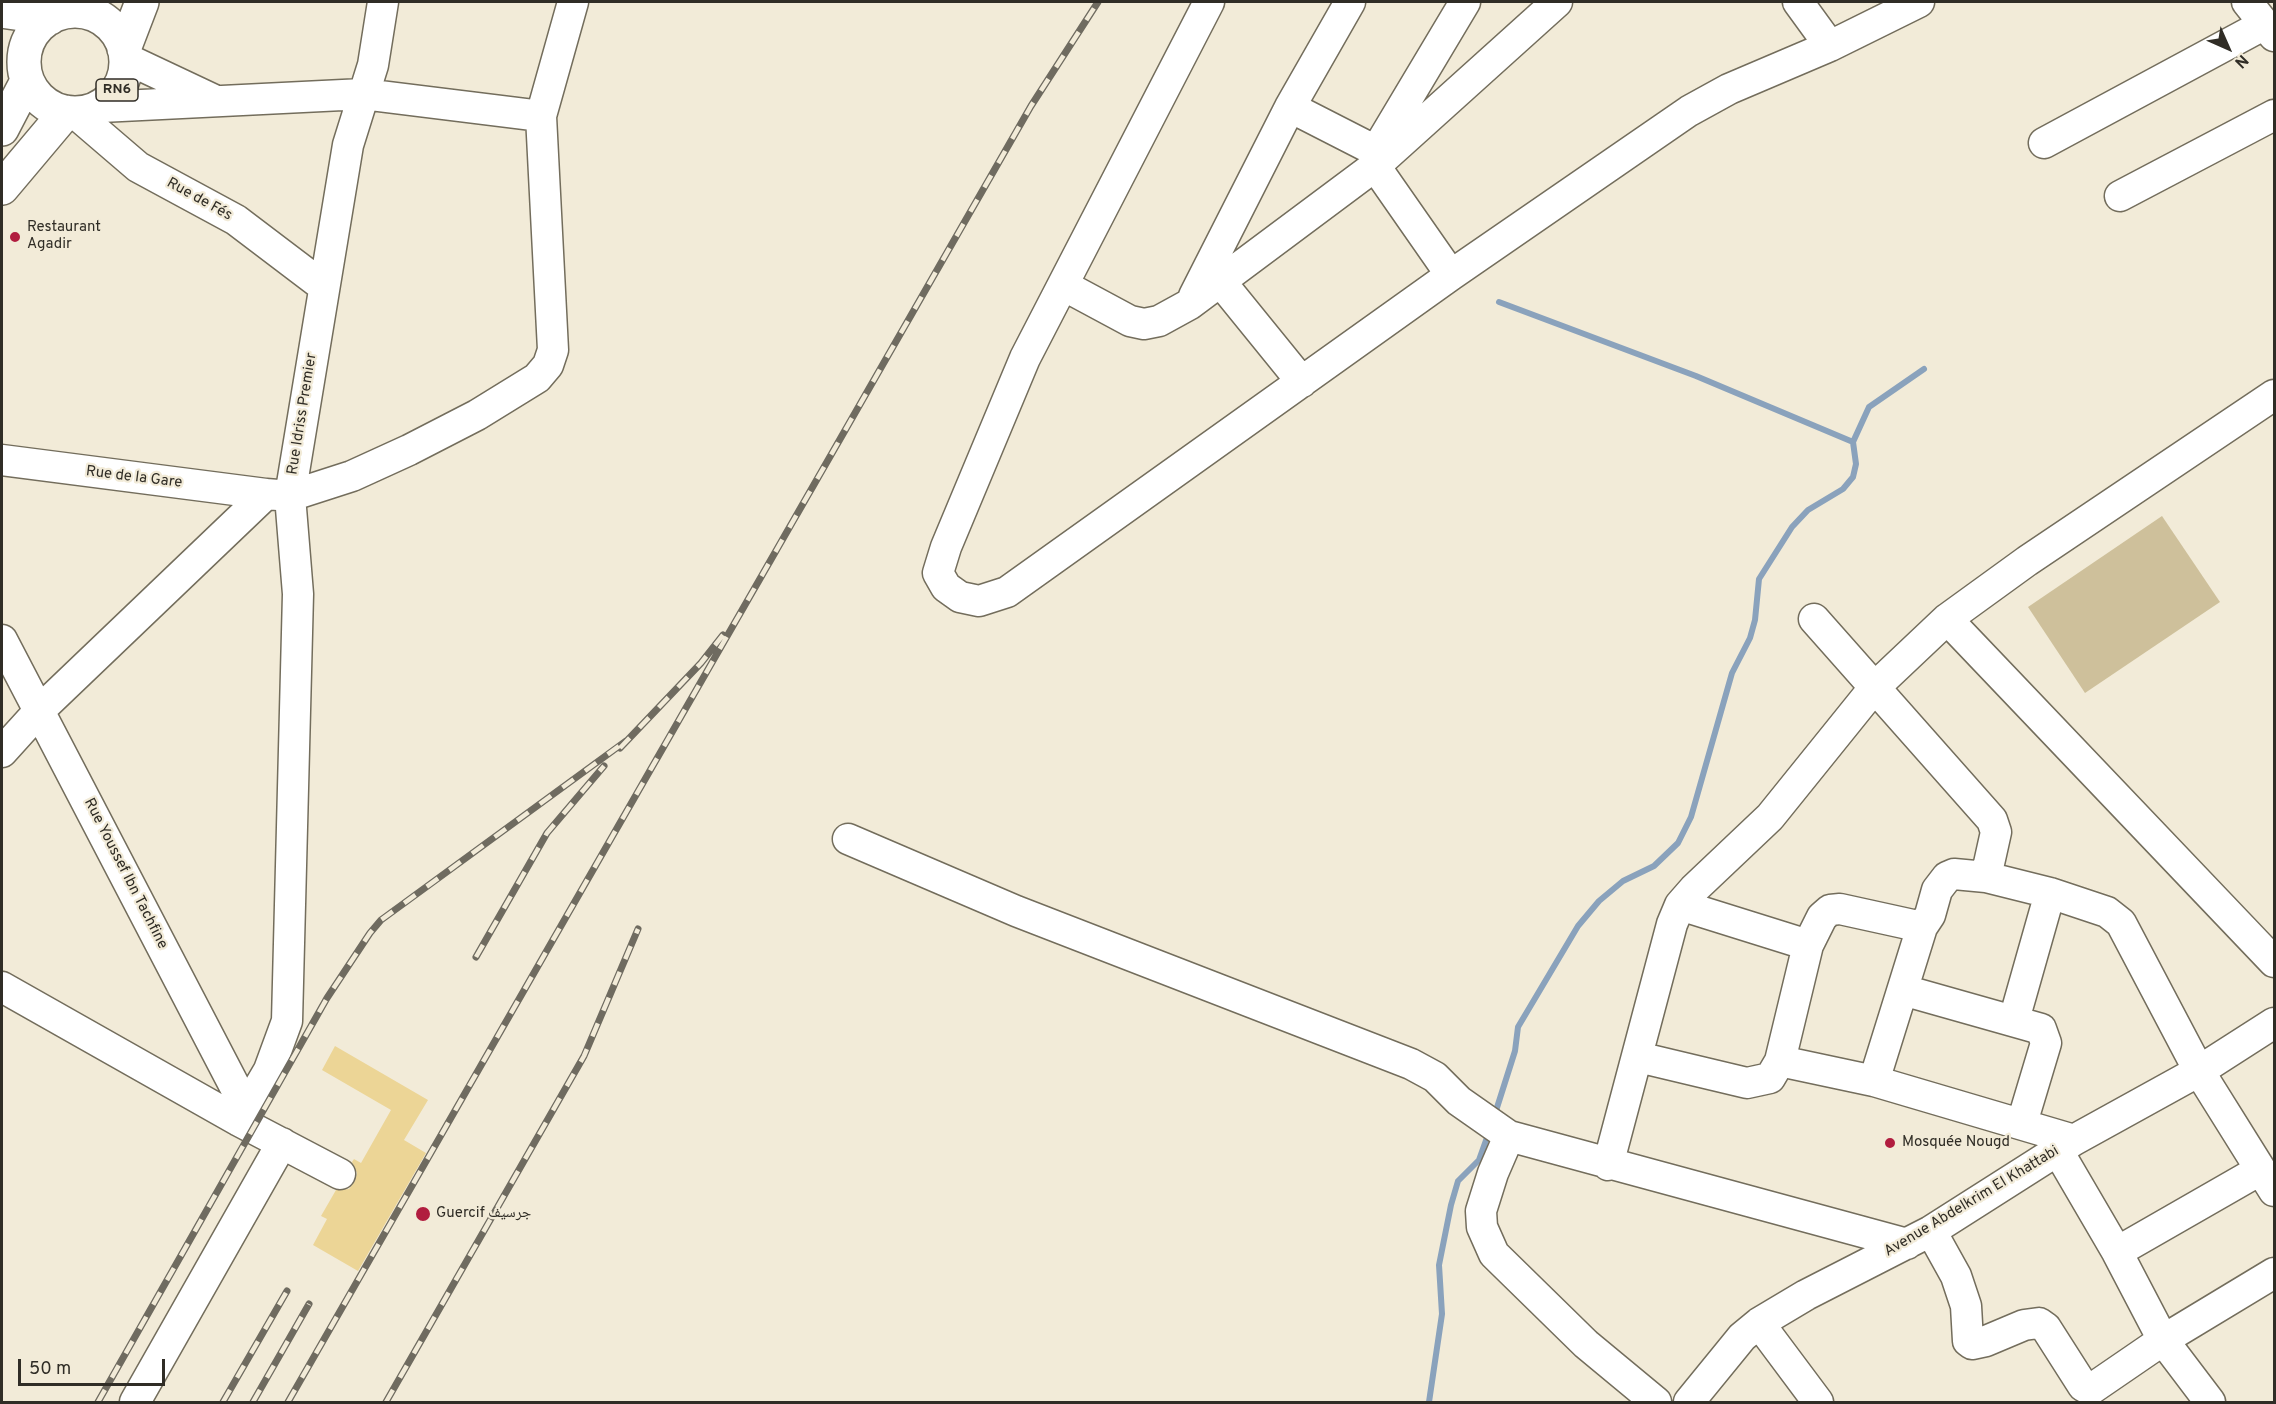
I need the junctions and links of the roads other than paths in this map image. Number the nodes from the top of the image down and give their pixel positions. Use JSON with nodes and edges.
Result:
{"nodes":[{"id":1,"x":142,"y":2,"type":"edge"},
{"id":2,"x":384,"y":2,"type":"edge"},
{"id":3,"x":573,"y":2,"type":"edge"},
{"id":4,"x":1209,"y":2,"type":"edge"},
{"id":5,"x":1350,"y":2,"type":"edge"},
{"id":6,"x":1465,"y":2,"type":"edge"},
{"id":7,"x":1798,"y":2,"type":"edge"},
{"id":8,"x":1920,"y":2,"type":"edge"},
{"id":9,"x":1539,"y":7,"type":"edge"},
{"id":10,"x":67,"y":10,"type":"edge"},
{"id":11,"x":2,"y":11,"type":"edge"},
{"id":12,"x":2262,"y":21,"type":"edge"},
{"id":13,"x":1830,"y":46,"type":"junction"},
{"id":14,"x":124,"y":53,"type":"junction"},
{"id":15,"x":18,"y":71,"type":"edge"},
{"id":16,"x":363,"y":94,"type":"junction"},
{"id":17,"x":217,"y":102,"type":"junction"},
{"id":18,"x":1290,"y":107,"type":"junction"},
{"id":19,"x":80,"y":111,"type":"junction"},
{"id":20,"x":2274,"y":115,"type":"edge"},
{"id":21,"x":542,"y":116,"type":"junction"},
{"id":22,"x":2,"y":129,"type":"edge"},
{"id":23,"x":2044,"y":143,"type":"dead end"},
{"id":24,"x":1375,"y":158,"type":"junction"},
{"id":25,"x":2,"y":188,"type":"edge"},
{"id":26,"x":2120,"y":196,"type":"dead end"},
{"id":27,"x":1451,"y":275,"type":"junction"},
{"id":28,"x":1220,"y":281,"type":"junction"},
{"id":29,"x":1063,"y":285,"type":"junction"},
{"id":30,"x":323,"y":286,"type":"junction"},
{"id":31,"x":1190,"y":304,"type":"junction"},
{"id":32,"x":1302,"y":382,"type":"junction"},
{"id":33,"x":2274,"y":395,"type":"edge"},
{"id":34,"x":2,"y":460,"type":"edge"},
{"id":35,"x":278,"y":495,"type":"junction"},
{"id":36,"x":1814,"y":619,"type":"dead end"},
{"id":37,"x":1947,"y":619,"type":"junction"},
{"id":38,"x":2,"y":640,"type":"edge"},
{"id":39,"x":1874,"y":688,"type":"junction"},
{"id":40,"x":39,"y":710,"type":"junction"},
{"id":41,"x":2,"y":752,"type":"edge"},
{"id":42,"x":848,"y":839,"type":"dead end"},
{"id":43,"x":1986,"y":877,"type":"junction"},
{"id":44,"x":2050,"y":893,"type":"junction"},
{"id":45,"x":1680,"y":905,"type":"junction"},
{"id":46,"x":1922,"y":927,"type":"junction"},
{"id":47,"x":1808,"y":945,"type":"junction"},
{"id":48,"x":2274,"y":962,"type":"edge"},
{"id":49,"x":2,"y":987,"type":"edge"},
{"id":50,"x":1903,"y":990,"type":"junction"},
{"id":51,"x":2014,"y":1020,"type":"junction"},
{"id":52,"x":2274,"y":1023,"type":"edge"},
{"id":53,"x":1638,"y":1057,"type":"junction"},
{"id":54,"x":1780,"y":1061,"type":"junction"},
{"id":55,"x":2199,"y":1071,"type":"junction"},
{"id":56,"x":1874,"y":1081,"type":"junction"},
{"id":57,"x":243,"y":1115,"type":"junction"},
{"id":58,"x":2022,"y":1123,"type":"junction"},
{"id":59,"x":1509,"y":1136,"type":"junction"},
{"id":60,"x":282,"y":1143,"type":"junction"},
{"id":61,"x":2066,"y":1146,"type":"junction"},
{"id":62,"x":1608,"y":1165,"type":"junction"},
{"id":63,"x":340,"y":1174,"type":"dead end"},
{"id":64,"x":2267,"y":1180,"type":"edge"},
{"id":65,"x":1919,"y":1237,"type":"junction"},
{"id":66,"x":2117,"y":1252,"type":"junction"},
{"id":67,"x":2274,"y":1273,"type":"edge"},
{"id":68,"x":1760,"y":1323,"type":"junction"},
{"id":69,"x":2163,"y":1340,"type":"junction"},
{"id":70,"x":135,"y":1402,"type":"edge"},
{"id":71,"x":1656,"y":1402,"type":"edge"},
{"id":72,"x":1689,"y":1402,"type":"edge"},
{"id":73,"x":1818,"y":1402,"type":"edge"},
{"id":74,"x":2210,"y":1402,"type":"edge"}],
"edges":[{"from":1,"to":14,"type":"main road","number":"RN6"},
{"from":2,"to":16,"type":"street","name":"Rue Idriss Premier"},
{"from":3,"to":21,"type":"street"},
{"from":4,"to":29,"type":"street"},
{"from":5,"to":18,"type":"street"},
{"from":6,"to":24,"type":"street"},
{"from":7,"to":13,"type":"street"},
{"from":8,"to":13,"type":"street"},
{"from":9,"to":24,"type":"street"},
{"from":10,"to":11,"type":"main road"},
{"from":10,"to":14,"type":"main road"},
{"from":10,"to":15,"type":"main road"},
{"from":12,"to":23,"type":"street"},
{"from":13,"to":27,"type":"street"},
{"from":14,"to":17,"type":"street"},
{"from":14,"to":19,"type":"main road","number":"RN6"},
{"from":15,"to":19,"type":"main road"},
{"from":15,"to":22,"type":"main road"},
{"from":16,"to":17,"type":"street"},
{"from":16,"to":21,"type":"street"},
{"from":16,"to":30,"type":"street","name":"Rue Idriss Premier"},
{"from":17,"to":19,"type":"street"},
{"from":18,"to":24,"type":"street"},
{"from":18,"to":31,"type":"street"},
{"from":19,"to":25,"type":"main road","number":"RN6"},
{"from":19,"to":30,"type":"street","name":"Rue de Fés"},
{"from":20,"to":26,"type":"street"},
{"from":21,"to":35,"type":"street"},
{"from":24,"to":27,"type":"street"},
{"from":24,"to":28,"type":"street"},
{"from":27,"to":32,"type":"street"},
{"from":28,"to":31,"type":"street"},
{"from":28,"to":32,"type":"street"},
{"from":29,"to":31,"type":"street"},
{"from":29,"to":32,"type":"street"},
{"from":30,"to":35,"type":"street","name":"Rue Idriss Premier"},
{"from":33,"to":37,"type":"street"},
{"from":34,"to":35,"type":"street","name":"Rue de la Gare"},
{"from":35,"to":40,"type":"street"},
{"from":35,"to":57,"type":"street","name":"Rue Idriss Premier"},
{"from":36,"to":39,"type":"street"},
{"from":37,"to":39,"type":"street"},
{"from":37,"to":48,"type":"street"},
{"from":38,"to":40,"type":"street","name":"Rue Youssef Ibn Tachfine"},
{"from":39,"to":43,"type":"street"},
{"from":39,"to":45,"type":"street"},
{"from":40,"to":41,"type":"street"},
{"from":40,"to":57,"type":"street","name":"Rue Youssef Ibn Tachfine"},
{"from":42,"to":59,"type":"street"},
{"from":43,"to":44,"type":"street"},
{"from":43,"to":46,"type":"street"},
{"from":44,"to":51,"type":"street"},
{"from":44,"to":55,"type":"street"},
{"from":45,"to":47,"type":"street"},
{"from":45,"to":53,"type":"street"},
{"from":46,"to":47,"type":"street"},
{"from":46,"to":50,"type":"street"},
{"from":47,"to":54,"type":"street"},
{"from":49,"to":57,"type":"street"},
{"from":50,"to":51,"type":"street"},
{"from":50,"to":56,"type":"street"},
{"from":51,"to":58,"type":"street"},
{"from":52,"to":55,"type":"street","name":"Avenue Abdelkrim El Khattabi"},
{"from":53,"to":54,"type":"street"},
{"from":53,"to":62,"type":"street"},
{"from":54,"to":56,"type":"street"},
{"from":55,"to":61,"type":"street","name":"Avenue Abdelkrim El Khattabi"},
{"from":55,"to":64,"type":"street"},
{"from":56,"to":58,"type":"street"},
{"from":57,"to":60,"type":"street"},
{"from":58,"to":61,"type":"street"},
{"from":59,"to":62,"type":"street"},
{"from":59,"to":71,"type":"street"},
{"from":60,"to":63,"type":"street"},
{"from":60,"to":70,"type":"street"},
{"from":61,"to":65,"type":"street","name":"Avenue Abdelkrim El Khattabi"},
{"from":61,"to":66,"type":"street"},
{"from":62,"to":65,"type":"street"},
{"from":64,"to":66,"type":"street"},
{"from":65,"to":68,"type":"street","name":"Avenue Abdelkrim El Khattabi"},
{"from":65,"to":69,"type":"street"},
{"from":66,"to":69,"type":"street"},
{"from":67,"to":69,"type":"street"},
{"from":68,"to":72,"type":"street","name":"Avenue Abdelkrim El Khattabi"},
{"from":68,"to":73,"type":"street"},
{"from":69,"to":74,"type":"street"}]}
